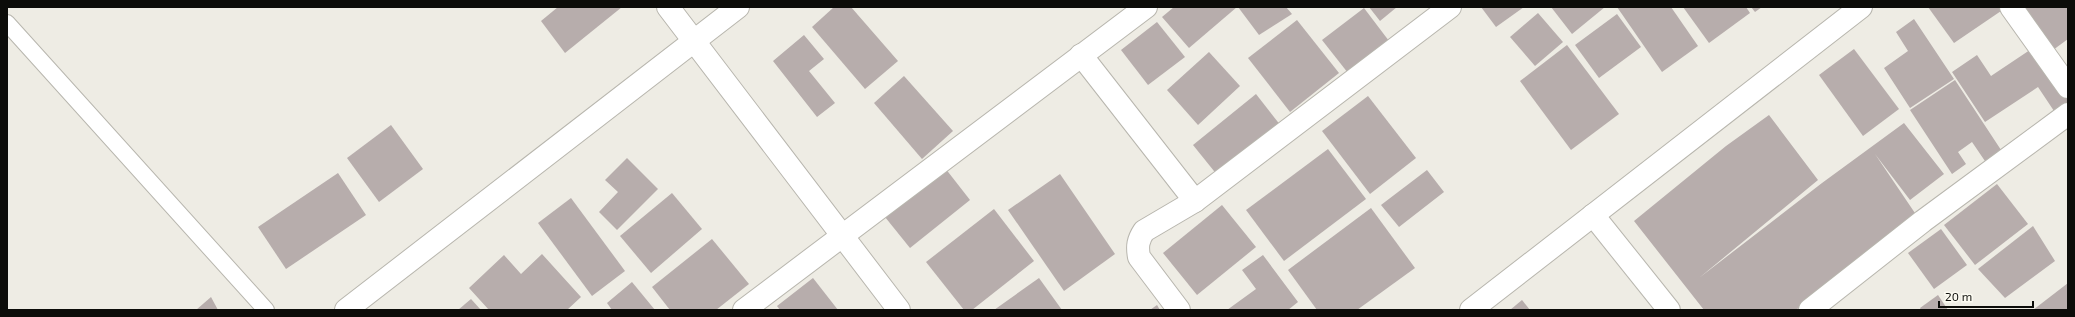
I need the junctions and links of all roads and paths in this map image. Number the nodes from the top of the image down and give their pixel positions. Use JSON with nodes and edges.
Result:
{"nodes":[{"id":1,"x":668,"y":7,"type":"edge"},
{"id":2,"x":738,"y":7,"type":"edge"},
{"id":3,"x":1146,"y":7,"type":"edge"},
{"id":4,"x":1450,"y":7,"type":"edge"},
{"id":5,"x":1861,"y":7,"type":"edge"},
{"id":6,"x":2011,"y":7,"type":"edge"},
{"id":7,"x":7,"y":23,"type":"edge"},
{"id":8,"x":693,"y":42,"type":"junction"},
{"id":9,"x":1081,"y":56,"type":"junction"},
{"id":10,"x":2068,"y":87,"type":"edge"},
{"id":11,"x":2068,"y":114,"type":"edge"},
{"id":12,"x":1195,"y":201,"type":"junction"},
{"id":13,"x":1593,"y":215,"type":"junction"},
{"id":14,"x":841,"y":235,"type":"junction"},
{"id":15,"x":266,"y":310,"type":"edge"},
{"id":16,"x":346,"y":310,"type":"edge"},
{"id":17,"x":744,"y":310,"type":"edge"},
{"id":18,"x":899,"y":310,"type":"edge"},
{"id":19,"x":1179,"y":310,"type":"edge"},
{"id":20,"x":1471,"y":310,"type":"edge"},
{"id":21,"x":1668,"y":310,"type":"edge"},
{"id":22,"x":1810,"y":310,"type":"edge"}],
"edges":[{"from":1,"to":8,"type":"street"},
{"from":2,"to":8,"type":"street"},
{"from":3,"to":9,"type":"street"},
{"from":4,"to":12,"type":"street"},
{"from":5,"to":13,"type":"street"},
{"from":6,"to":10,"type":"street"},
{"from":7,"to":15,"type":"lane"},
{"from":8,"to":14,"type":"street"},
{"from":8,"to":16,"type":"street"},
{"from":9,"to":12,"type":"street"},
{"from":9,"to":14,"type":"street"},
{"from":11,"to":22,"type":"street"},
{"from":12,"to":19,"type":"street"},
{"from":13,"to":20,"type":"street"},
{"from":13,"to":21,"type":"street"},
{"from":14,"to":17,"type":"street"},
{"from":14,"to":18,"type":"street"}]}
